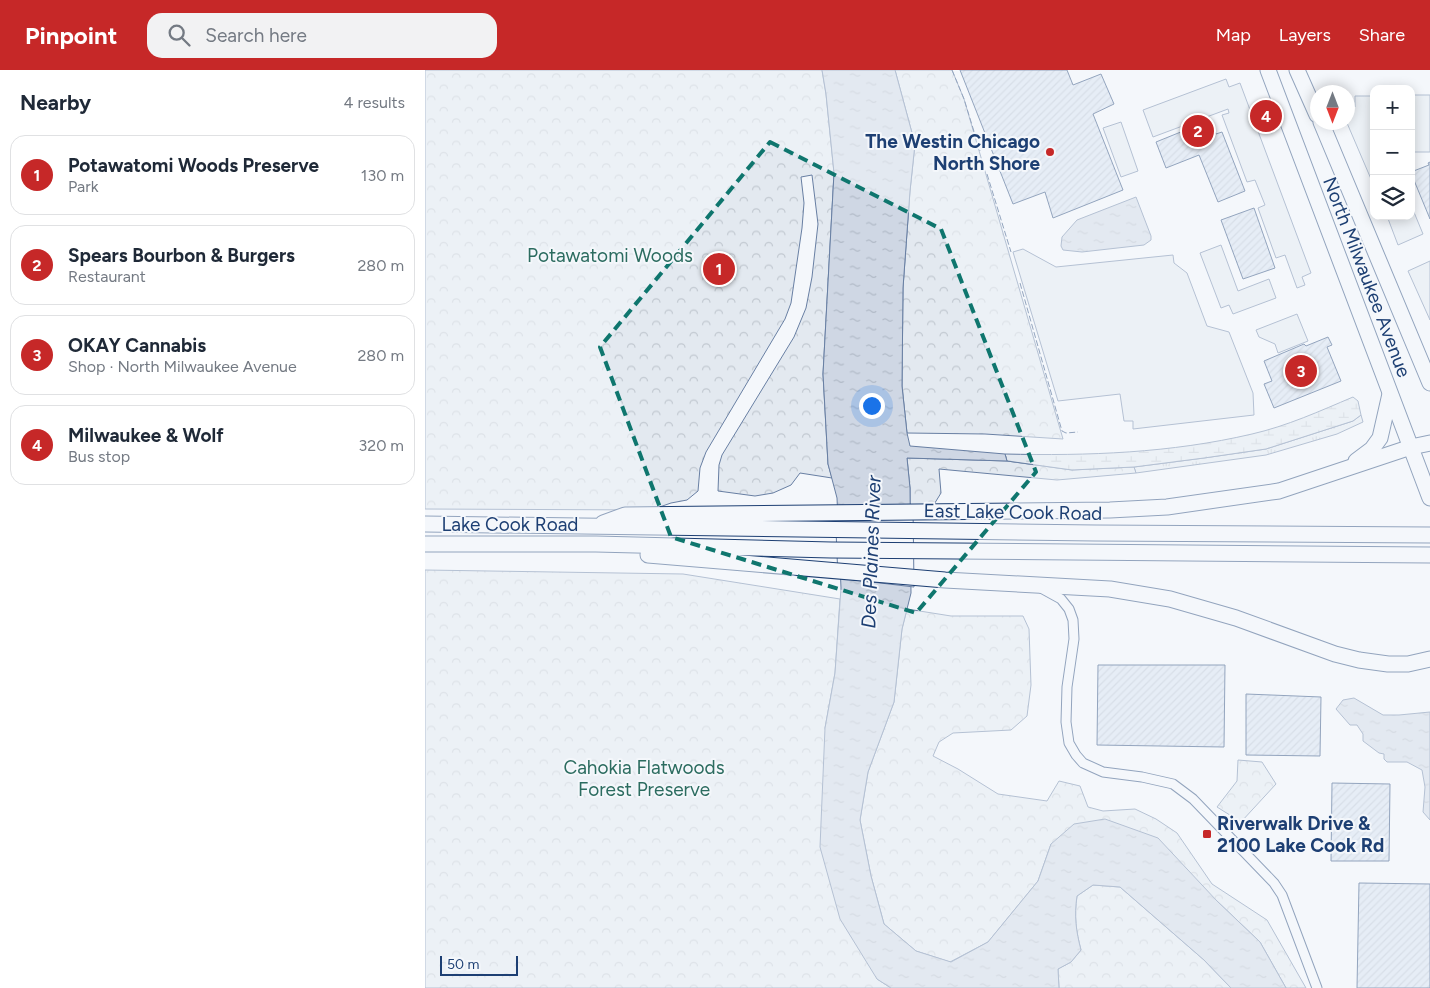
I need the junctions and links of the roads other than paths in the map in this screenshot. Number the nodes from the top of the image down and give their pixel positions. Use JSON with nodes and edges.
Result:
{"nodes":[{"id":1,"x":1268,"y":70,"type":"edge"},
{"id":2,"x":1297,"y":70,"type":"edge"},
{"id":3,"x":1306,"y":70,"type":"edge"},
{"id":4,"x":1310,"y":85,"type":"edge"},
{"id":5,"x":1310,"y":99,"type":"edge"},
{"id":6,"x":1324,"y":130,"type":"edge"},
{"id":7,"x":1430,"y":383,"type":"edge"},
{"id":8,"x":1391,"y":394,"type":"junction"},
{"id":9,"x":1430,"y":443,"type":"edge"},
{"id":10,"x":1411,"y":447,"type":"junction"},
{"id":11,"x":1345,"y":469,"type":"junction"},
{"id":12,"x":1430,"y":498,"type":"edge"},
{"id":13,"x":425,"y":524,"type":"edge"},
{"id":14,"x":595,"y":526,"type":"junction"},
{"id":15,"x":1430,"y":535,"type":"edge"},
{"id":16,"x":425,"y":544,"type":"edge"},
{"id":17,"x":596,"y":544,"type":"junction"},
{"id":18,"x":1430,"y":555,"type":"edge"},
{"id":19,"x":1035,"y":584,"type":"junction"},
{"id":20,"x":1335,"y":654,"type":"junction"},
{"id":21,"x":1430,"y":659,"type":"edge"},
{"id":22,"x":1430,"y":669,"type":"edge"},
{"id":23,"x":1317,"y":988,"type":"edge"}],
"edges":[{"from":1,"to":8,"type":"main road","name":"North Milwaukee Avenue"},
{"from":2,"to":5,"type":"main road","name":"North Milwaukee Avenue"},
{"from":3,"to":4,"type":"main road"},
{"from":6,"to":7,"type":"main road","name":"North Milwaukee Avenue"},
{"from":8,"to":10,"type":"main road","name":"North Milwaukee Avenue"},
{"from":8,"to":11,"type":"main road"},
{"from":9,"to":10,"type":"main road"},
{"from":10,"to":11,"type":"main road"},
{"from":10,"to":12,"type":"main road","name":"North Milwaukee Avenue"},
{"from":11,"to":14,"type":"main road"},
{"from":13,"to":14,"type":"main road","name":"Lake Cook Road"},
{"from":14,"to":15,"type":"main road","name":"East Lake Cook Road"},
{"from":16,"to":17,"type":"main road","name":"Lake Cook Road"},
{"from":17,"to":18,"type":"main road","name":"East Lake Cook Road"},
{"from":17,"to":19,"type":"main road"},
{"from":19,"to":20,"type":"main road"},
{"from":19,"to":23,"type":"street"},
{"from":20,"to":21,"type":"main road"},
{"from":20,"to":22,"type":"main road"}]}
